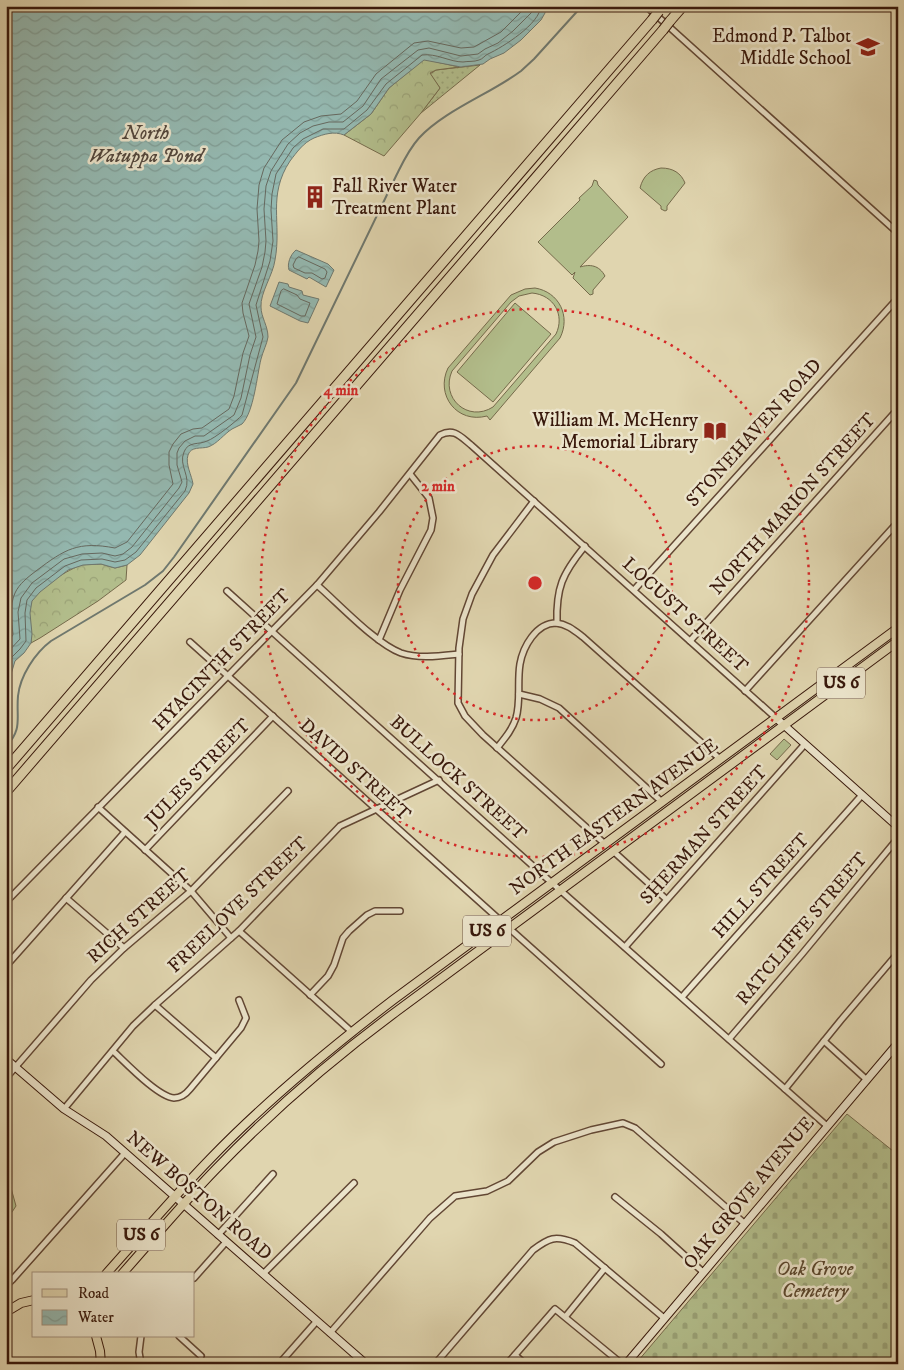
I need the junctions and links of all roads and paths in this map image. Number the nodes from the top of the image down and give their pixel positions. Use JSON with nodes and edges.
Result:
{"nodes":[{"id":1,"x":646,"y":6,"type":"edge"},
{"id":2,"x":683,"y":6,"type":"edge"},
{"id":3,"x":662,"y":9,"type":"edge"},
{"id":4,"x":898,"y":233,"type":"edge"},
{"id":5,"x":898,"y":298,"type":"edge"},
{"id":6,"x":898,"y":409,"type":"edge"},
{"id":7,"x":449,"y":432,"type":"joint"},
{"id":8,"x":410,"y":474,"type":"junction"},
{"id":9,"x":534,"y":501,"type":"junction"},
{"id":10,"x":898,"y":522,"type":"edge"},
{"id":11,"x":584,"y":546,"type":"junction"},
{"id":12,"x":317,"y":585,"type":"junction"},
{"id":13,"x":634,"y":590,"type":"junction"},
{"id":14,"x":227,"y":591,"type":"dead end"},
{"id":15,"x":557,"y":623,"type":"junction"},
{"id":16,"x":898,"y":628,"type":"edge"},
{"id":17,"x":271,"y":630,"type":"junction"},
{"id":18,"x":379,"y":640,"type":"junction"},
{"id":19,"x":690,"y":641,"type":"junction"},
{"id":20,"x":898,"y":641,"type":"edge"},
{"id":21,"x":190,"y":642,"type":"dead end"},
{"id":22,"x":459,"y":654,"type":"junction"},
{"id":23,"x":228,"y":675,"type":"junction"},
{"id":24,"x":745,"y":691,"type":"junction"},
{"id":25,"x":519,"y":694,"type":"junction"},
{"id":26,"x":273,"y":716,"type":"junction"},
{"id":27,"x":776,"y":718,"type":"junction"},
{"id":28,"x":784,"y":725,"type":"junction"},
{"id":29,"x":805,"y":744,"type":"junction"},
{"id":30,"x":497,"y":748,"type":"junction"},
{"id":31,"x":720,"y":759,"type":"junction"},
{"id":32,"x":6,"y":770,"type":"edge"},
{"id":33,"x":439,"y":780,"type":"junction"},
{"id":34,"x":288,"y":791,"type":"dead end"},
{"id":35,"x":6,"y":792,"type":"edge"},
{"id":36,"x":862,"y":795,"type":"junction"},
{"id":37,"x":662,"y":802,"type":"junction"},
{"id":38,"x":98,"y":808,"type":"junction"},
{"id":39,"x":376,"y":809,"type":"junction"},
{"id":40,"x":898,"y":827,"type":"edge"},
{"id":41,"x":125,"y":832,"type":"junction"},
{"id":42,"x":898,"y":838,"type":"edge"},
{"id":43,"x":605,"y":844,"type":"junction"},
{"id":44,"x":145,"y":850,"type":"junction"},
{"id":45,"x":613,"y":851,"type":"junction"},
{"id":46,"x":552,"y":883,"type":"junction"},
{"id":47,"x":560,"y":890,"type":"junction"},
{"id":48,"x":191,"y":891,"type":"junction"},
{"id":49,"x":66,"y":898,"type":"junction"},
{"id":50,"x":666,"y":899,"type":"junction"},
{"id":51,"x":6,"y":902,"type":"edge"},
{"id":52,"x":400,"y":911,"type":"dead end"},
{"id":53,"x":500,"y":921,"type":"junction"},
{"id":54,"x":509,"y":928,"type":"junction"},
{"id":55,"x":239,"y":931,"type":"junction"},
{"id":56,"x":231,"y":938,"type":"junction"},
{"id":57,"x":625,"y":947,"type":"junction"},
{"id":58,"x":124,"y":948,"type":"junction"},
{"id":59,"x":898,"y":953,"type":"edge"},
{"id":60,"x":6,"y":966,"type":"edge"},
{"id":61,"x":310,"y":995,"type":"junction"},
{"id":62,"x":682,"y":997,"type":"junction"},
{"id":63,"x":239,"y":1000,"type":"dead end"},
{"id":64,"x":155,"y":1005,"type":"junction"},
{"id":65,"x":352,"y":1032,"type":"junction"},
{"id":66,"x":729,"y":1039,"type":"junction"},
{"id":67,"x":824,"y":1041,"type":"junction"},
{"id":68,"x":898,"y":1043,"type":"edge"},
{"id":69,"x":113,"y":1051,"type":"junction"},
{"id":70,"x":216,"y":1058,"type":"junction"},
{"id":71,"x":6,"y":1059,"type":"edge"},
{"id":72,"x":661,"y":1064,"type":"dead end"},
{"id":73,"x":16,"y":1067,"type":"junction"},
{"id":74,"x":6,"y":1078,"type":"edge"},
{"id":75,"x":867,"y":1080,"type":"junction"},
{"id":76,"x":785,"y":1089,"type":"junction"},
{"id":77,"x":64,"y":1109,"type":"junction"},
{"id":78,"x":827,"y":1126,"type":"junction"},
{"id":79,"x":125,"y":1153,"type":"junction"},
{"id":80,"x":273,"y":1174,"type":"dead end"},
{"id":81,"x":354,"y":1183,"type":"dead end"},
{"id":82,"x":176,"y":1197,"type":"junction"},
{"id":83,"x":616,"y":1197,"type":"dead end"},
{"id":84,"x":184,"y":1204,"type":"junction"},
{"id":85,"x":744,"y":1223,"type":"junction"},
{"id":86,"x":218,"y":1234,"type":"junction"},
{"id":87,"x":226,"y":1242,"type":"junction"},
{"id":88,"x":605,"y":1268,"type":"junction"},
{"id":89,"x":108,"y":1272,"type":"edge"},
{"id":90,"x":124,"y":1272,"type":"edge"},
{"id":91,"x":703,"y":1272,"type":"junction"},
{"id":92,"x":263,"y":1274,"type":"junction"},
{"id":93,"x":195,"y":1277,"type":"edge"},
{"id":94,"x":8,"y":1281,"type":"edge"},
{"id":95,"x":32,"y":1300,"type":"edge"},
{"id":96,"x":6,"y":1312,"type":"edge"},
{"id":97,"x":566,"y":1316,"type":"junction"},
{"id":98,"x":664,"y":1318,"type":"junction"},
{"id":99,"x":316,"y":1322,"type":"junction"},
{"id":100,"x":330,"y":1333,"type":"junction"},
{"id":101,"x":98,"y":1338,"type":"edge"},
{"id":102,"x":141,"y":1338,"type":"edge"},
{"id":103,"x":181,"y":1338,"type":"edge"},
{"id":104,"x":515,"y":1355,"type":"junction"},
{"id":105,"x":201,"y":1356,"type":"dead end"},
{"id":106,"x":101,"y":1359,"type":"edge"},
{"id":107,"x":142,"y":1364,"type":"edge"},
{"id":108,"x":279,"y":1364,"type":"edge"},
{"id":109,"x":366,"y":1364,"type":"edge"},
{"id":110,"x":435,"y":1364,"type":"edge"},
{"id":111,"x":507,"y":1364,"type":"edge"},
{"id":112,"x":525,"y":1364,"type":"edge"},
{"id":113,"x":622,"y":1364,"type":"edge"},
{"id":114,"x":626,"y":1364,"type":"edge"}],
"edges":[{"from":1,"to":4,"type":"street"},
{"from":2,"to":35,"type":"highway","bridge":true},
{"from":3,"to":32,"type":"highway","bridge":true},
{"from":5,"to":13,"type":"street","name":"STONEHAVEN ROAD"},
{"from":6,"to":19,"type":"street","name":"NORTH MARION STREET"},
{"from":7,"to":8,"type":"street","name":"HYACINTH STREET"},
{"from":7,"to":9,"type":"street","name":"LOCUST STREET"},
{"from":8,"to":12,"type":"street","name":"HYACINTH STREET"},
{"from":8,"to":18,"type":"street"},
{"from":9,"to":11,"type":"street","name":"LOCUST STREET"},
{"from":9,"to":22,"type":"street"},
{"from":10,"to":24,"type":"street"},
{"from":11,"to":13,"type":"street","name":"LOCUST STREET"},
{"from":11,"to":15,"type":"street"},
{"from":12,"to":17,"type":"street","name":"HYACINTH STREET"},
{"from":12,"to":18,"type":"street"},
{"from":13,"to":19,"type":"street","name":"LOCUST STREET"},
{"from":14,"to":17,"type":"street","name":"BULLOCK STREET"},
{"from":15,"to":25,"type":"street"},
{"from":15,"to":31,"type":"street"},
{"from":16,"to":27,"type":"main road","name":"NORTH EASTERN AVENUE","number":"US 6"},
{"from":17,"to":23,"type":"street","name":"HYACINTH STREET"},
{"from":17,"to":33,"type":"street","name":"BULLOCK STREET"},
{"from":18,"to":22,"type":"street"},
{"from":19,"to":24,"type":"street","name":"LOCUST STREET"},
{"from":20,"to":28,"type":"main road","name":"NORTH EASTERN AVENUE","number":"US 6"},
{"from":21,"to":23,"type":"street","name":"DAVID STREET"},
{"from":22,"to":30,"type":"street"},
{"from":23,"to":26,"type":"street","name":"DAVID STREET"},
{"from":23,"to":38,"type":"street","name":"HYACINTH STREET"},
{"from":24,"to":27,"type":"street","name":"LOCUST STREET"},
{"from":25,"to":30,"type":"street"},
{"from":25,"to":37,"type":"street"},
{"from":26,"to":39,"type":"street","name":"DAVID STREET"},
{"from":26,"to":44,"type":"street","name":"JULES STREET"},
{"from":27,"to":28,"type":"street","name":"LOCUST STREET"},
{"from":27,"to":31,"type":"main road","name":"NORTH EASTERN AVENUE","number":"US 6"},
{"from":28,"to":29,"type":"street","name":"LOCUST STREET"},
{"from":28,"to":45,"type":"main road","name":"NORTH EASTERN AVENUE","number":"US 6"},
{"from":29,"to":36,"type":"street","name":"LOCUST STREET"},
{"from":29,"to":50,"type":"street","name":"SHERMAN STREET"},
{"from":30,"to":43,"type":"street"},
{"from":31,"to":37,"type":"main road","name":"NORTH EASTERN AVENUE","number":"US 6"},
{"from":33,"to":39,"type":"street","name":"FREELOVE STREET"},
{"from":33,"to":46,"type":"street","name":"BULLOCK STREET"},
{"from":34,"to":48,"type":"street","name":"RICH STREET"},
{"from":36,"to":40,"type":"street","name":"LOCUST STREET"},
{"from":36,"to":62,"type":"street","name":"HILL STREET"},
{"from":37,"to":43,"type":"main road","name":"NORTH EASTERN AVENUE","number":"US 6"},
{"from":38,"to":41,"type":"street"},
{"from":38,"to":51,"type":"street","name":"HYACINTH STREET"},
{"from":39,"to":53,"type":"street","name":"DAVID STREET"},
{"from":39,"to":55,"type":"street","name":"FREELOVE STREET"},
{"from":41,"to":44,"type":"street"},
{"from":41,"to":49,"type":"street"},
{"from":42,"to":66,"type":"street","name":"RATCLIFFE STREET"},
{"from":43,"to":46,"type":"main road","name":"NORTH EASTERN AVENUE","number":"US 6"},
{"from":44,"to":48,"type":"street"},
{"from":45,"to":47,"type":"main road","name":"NORTH EASTERN AVENUE","number":"US 6"},
{"from":45,"to":50,"type":"street"},
{"from":46,"to":47,"type":"street","name":"BULLOCK STREET"},
{"from":46,"to":53,"type":"main road","name":"NORTH EASTERN AVENUE","number":"US 6"},
{"from":47,"to":54,"type":"main road","name":"NORTH EASTERN AVENUE","number":"US 6"},
{"from":47,"to":57,"type":"street","name":"BULLOCK STREET"},
{"from":48,"to":56,"type":"street"},
{"from":48,"to":58,"type":"street","name":"RICH STREET"},
{"from":49,"to":58,"type":"street"},
{"from":49,"to":60,"type":"street"},
{"from":50,"to":57,"type":"street","name":"SHERMAN STREET"},
{"from":52,"to":61,"type":"street"},
{"from":53,"to":65,"type":"main road","name":"NORTH EASTERN AVENUE","number":"US 6"},
{"from":54,"to":72,"type":"street"},
{"from":54,"to":84,"type":"main road","name":"NORTH EASTERN AVENUE","number":"US 6"},
{"from":55,"to":56,"type":"street","name":"FREELOVE STREET"},
{"from":55,"to":61,"type":"street"},
{"from":56,"to":64,"type":"street","name":"FREELOVE STREET"},
{"from":57,"to":62,"type":"street","name":"BULLOCK STREET"},
{"from":58,"to":73,"type":"street","name":"RICH STREET"},
{"from":59,"to":67,"type":"street"},
{"from":61,"to":65,"type":"street"},
{"from":62,"to":66,"type":"street","name":"BULLOCK STREET"},
{"from":63,"to":70,"type":"street"},
{"from":64,"to":69,"type":"street","name":"FREELOVE STREET"},
{"from":64,"to":70,"type":"street"},
{"from":65,"to":82,"type":"main road","name":"NORTH EASTERN AVENUE","number":"US 6"},
{"from":66,"to":76,"type":"street","name":"BULLOCK STREET"},
{"from":67,"to":75,"type":"street"},
{"from":67,"to":76,"type":"street"},
{"from":68,"to":75,"type":"street","name":"OAK GROVE AVENUE"},
{"from":69,"to":70,"type":"street"},
{"from":69,"to":77,"type":"street","name":"FREELOVE STREET"},
{"from":71,"to":73,"type":"street","name":"NEW BOSTON ROAD"},
{"from":73,"to":74,"type":"street","name":"RICH STREET"},
{"from":73,"to":77,"type":"street","name":"NEW BOSTON ROAD"},
{"from":75,"to":78,"type":"street","name":"OAK GROVE AVENUE"},
{"from":76,"to":78,"type":"street","name":"BULLOCK STREET"},
{"from":77,"to":79,"type":"street","name":"NEW BOSTON ROAD"},
{"from":78,"to":85,"type":"street","name":"OAK GROVE AVENUE"},
{"from":79,"to":82,"type":"street","name":"NEW BOSTON ROAD"},
{"from":79,"to":94,"type":"street"},
{"from":80,"to":86,"type":"street"},
{"from":81,"to":92,"type":"street"},
{"from":82,"to":84,"type":"street","name":"NEW BOSTON ROAD"},
{"from":82,"to":89,"type":"main road","number":"US 6"},
{"from":83,"to":91,"type":"street"},
{"from":84,"to":86,"type":"street","name":"NEW BOSTON ROAD"},
{"from":84,"to":90,"type":"main road","number":"US 6"},
{"from":85,"to":91,"type":"street","name":"OAK GROVE AVENUE"},
{"from":85,"to":100,"type":"street"},
{"from":86,"to":87,"type":"street","name":"NEW BOSTON ROAD"},
{"from":87,"to":92,"type":"street","name":"NEW BOSTON ROAD"},
{"from":87,"to":93,"type":"street"},
{"from":88,"to":97,"type":"street"},
{"from":88,"to":98,"type":"street"},
{"from":88,"to":110,"type":"street"},
{"from":91,"to":98,"type":"street","name":"OAK GROVE AVENUE"},
{"from":92,"to":99,"type":"street","name":"NEW BOSTON ROAD"},
{"from":95,"to":96,"type":"main road"},
{"from":97,"to":104,"type":"street"},
{"from":97,"to":113,"type":"street"},
{"from":98,"to":114,"type":"street","name":"OAK GROVE AVENUE"},
{"from":99,"to":100,"type":"street","name":"NEW BOSTON ROAD"},
{"from":99,"to":108,"type":"street"},
{"from":100,"to":109,"type":"street","name":"NEW BOSTON ROAD"},
{"from":101,"to":106,"type":"main road"},
{"from":102,"to":107,"type":"street"},
{"from":103,"to":105,"type":"street"},
{"from":104,"to":111,"type":"street"},
{"from":104,"to":112,"type":"street"}]}
